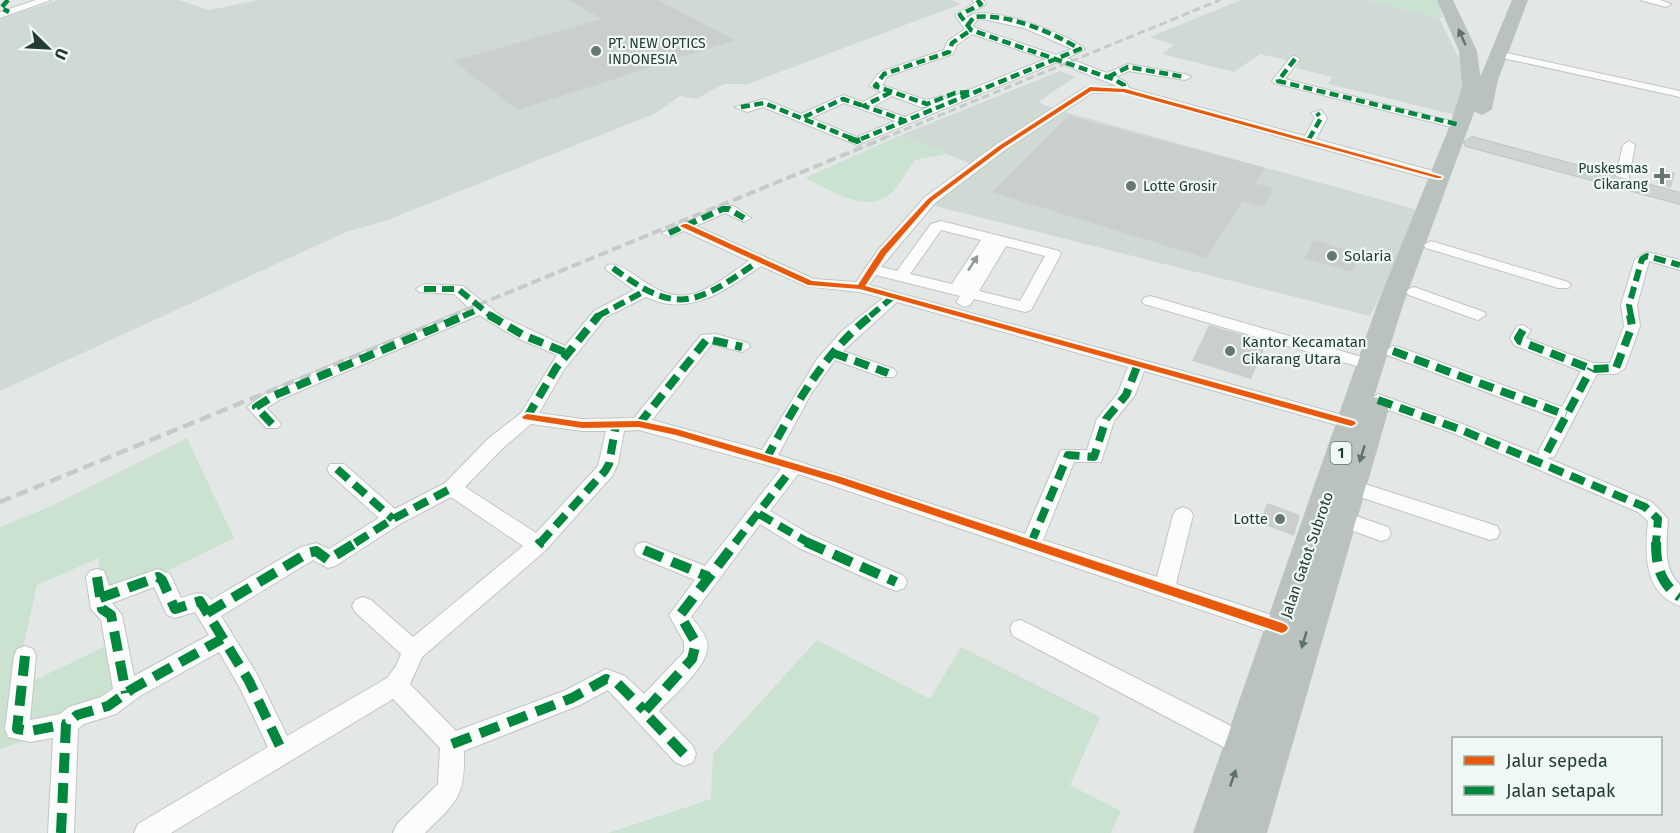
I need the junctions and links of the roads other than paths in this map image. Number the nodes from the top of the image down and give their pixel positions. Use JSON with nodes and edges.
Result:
{"nodes":[{"id":1,"x":46,"y":0,"type":"edge"},
{"id":2,"x":977,"y":0,"type":"edge"},
{"id":3,"x":1445,"y":0,"type":"edge"},
{"id":4,"x":1462,"y":0,"type":"edge"},
{"id":5,"x":1520,"y":0,"type":"edge"},
{"id":6,"x":1645,"y":0,"type":"edge"},
{"id":7,"x":1666,"y":4,"type":"dead end"},
{"id":8,"x":4,"y":9,"type":"edge"},
{"id":9,"x":969,"y":28,"type":"junction"},
{"id":10,"x":1506,"y":34,"type":"junction"},
{"id":11,"x":1489,"y":35,"type":"dead end"},
{"id":12,"x":1498,"y":54,"type":"junction"},
{"id":13,"x":1295,"y":59,"type":"dead end"},
{"id":14,"x":1058,"y":60,"type":"junction"},
{"id":15,"x":1108,"y":77,"type":"junction"},
{"id":16,"x":1185,"y":77,"type":"dead end"},
{"id":17,"x":1480,"y":78,"type":"junction"},
{"id":18,"x":1123,"y":90,"type":"junction"},
{"id":19,"x":891,"y":92,"type":"junction"},
{"id":20,"x":976,"y":93,"type":"junction"},
{"id":21,"x":1680,"y":94,"type":"edge"},
{"id":22,"x":864,"y":106,"type":"junction"},
{"id":23,"x":741,"y":107,"type":"dead end"},
{"id":24,"x":1317,"y":113,"type":"dead end"},
{"id":25,"x":804,"y":117,"type":"junction"},
{"id":26,"x":906,"y":121,"type":"junction"},
{"id":27,"x":1466,"y":134,"type":"junction"},
{"id":28,"x":1309,"y":140,"type":"junction"},
{"id":29,"x":1629,"y":145,"type":"dead end"},
{"id":30,"x":1440,"y":177,"type":"junction"},
{"id":31,"x":1621,"y":183,"type":"junction"},
{"id":32,"x":1680,"y":199,"type":"edge"},
{"id":33,"x":744,"y":218,"type":"dead end"},
{"id":34,"x":997,"y":239,"type":"junction"},
{"id":35,"x":1431,"y":245,"type":"junction"},
{"id":36,"x":759,"y":261,"type":"junction"},
{"id":37,"x":1680,"y":265,"type":"edge"},
{"id":38,"x":613,"y":268,"type":"dead end"},
{"id":39,"x":872,"y":268,"type":"junction"},
{"id":40,"x":902,"y":275,"type":"junction"},
{"id":41,"x":1563,"y":285,"type":"dead end"},
{"id":42,"x":860,"y":287,"type":"junction"},
{"id":43,"x":424,"y":289,"type":"dead end"},
{"id":44,"x":645,"y":291,"type":"junction"},
{"id":45,"x":963,"y":291,"type":"junction"},
{"id":46,"x":1414,"y":292,"type":"junction"},
{"id":47,"x":894,"y":296,"type":"junction"},
{"id":48,"x":1150,"y":301,"type":"dead end"},
{"id":49,"x":478,"y":310,"type":"junction"},
{"id":50,"x":958,"y":313,"type":"junction"},
{"id":51,"x":1478,"y":315,"type":"dead end"},
{"id":52,"x":1523,"y":330,"type":"dead end"},
{"id":53,"x":742,"y":347,"type":"dead end"},
{"id":54,"x":833,"y":352,"type":"junction"},
{"id":55,"x":567,"y":353,"type":"junction"},
{"id":56,"x":1382,"y":358,"type":"junction"},
{"id":57,"x":1138,"y":364,"type":"junction"},
{"id":58,"x":1591,"y":369,"type":"junction"},
{"id":59,"x":888,"y":373,"type":"dead end"},
{"id":60,"x":1378,"y":400,"type":"junction"},
{"id":61,"x":1566,"y":415,"type":"junction"},
{"id":62,"x":527,"y":417,"type":"junction"},
{"id":63,"x":1352,"y":423,"type":"junction"},
{"id":64,"x":272,"y":424,"type":"dead end"},
{"id":65,"x":616,"y":424,"type":"junction"},
{"id":66,"x":639,"y":424,"type":"junction"},
{"id":67,"x":1547,"y":452,"type":"dead end"},
{"id":68,"x":766,"y":459,"type":"junction"},
{"id":69,"x":794,"y":466,"type":"junction"},
{"id":70,"x":337,"y":470,"type":"dead end"},
{"id":71,"x":1352,"y":487,"type":"junction"},
{"id":72,"x":452,"y":488,"type":"junction"},
{"id":73,"x":759,"y":514,"type":"junction"},
{"id":74,"x":1183,"y":515,"type":"dead end"},
{"id":75,"x":393,"y":519,"type":"junction"},
{"id":76,"x":1341,"y":519,"type":"junction"},
{"id":77,"x":1490,"y":532,"type":"dead end"},
{"id":78,"x":1381,"y":533,"type":"dead end"},
{"id":79,"x":1031,"y":544,"type":"junction"},
{"id":80,"x":538,"y":545,"type":"junction"},
{"id":81,"x":644,"y":550,"type":"dead end"},
{"id":82,"x":709,"y":577,"type":"junction"},
{"id":83,"x":896,"y":582,"type":"dead end"},
{"id":84,"x":1165,"y":587,"type":"junction"},
{"id":85,"x":1680,"y":597,"type":"edge"},
{"id":86,"x":363,"y":606,"type":"dead end"},
{"id":87,"x":207,"y":613,"type":"junction"},
{"id":88,"x":1282,"y":628,"type":"junction"},
{"id":89,"x":1021,"y":629,"type":"dead end"},
{"id":90,"x":222,"y":639,"type":"junction"},
{"id":91,"x":413,"y":651,"type":"junction"},
{"id":92,"x":25,"y":656,"type":"dead end"},
{"id":93,"x":395,"y":685,"type":"junction"},
{"id":94,"x":126,"y":693,"type":"junction"},
{"id":95,"x":644,"y":710,"type":"junction"},
{"id":96,"x":66,"y":724,"type":"junction"},
{"id":97,"x":452,"y":744,"type":"junction"},
{"id":98,"x":1244,"y":745,"type":"junction"},
{"id":99,"x":283,"y":753,"type":"junction"},
{"id":100,"x":684,"y":754,"type":"dead end"},
{"id":101,"x":61,"y":833,"type":"edge"},
{"id":102,"x":147,"y":833,"type":"edge"},
{"id":103,"x":406,"y":833,"type":"edge"},
{"id":104,"x":1214,"y":833,"type":"edge"},
{"id":105,"x":1246,"y":833,"type":"edge"}],
"edges":[{"from":1,"to":8,"type":"street"},
{"from":2,"to":9,"type":"street"},
{"from":17,"to":3,"type":"highway","number":"1","one_way":true},
{"from":4,"to":17,"type":"highway","number":"1"},
{"from":5,"to":10,"type":"highway","number":"1"},
{"from":6,"to":7,"type":"street"},
{"from":9,"to":14,"type":"street"},
{"from":9,"to":14,"type":"street"},
{"from":9,"to":19,"type":"street"},
{"from":10,"to":11,"type":"highway"},
{"from":10,"to":12,"type":"highway","number":"1"},
{"from":12,"to":17,"type":"highway","number":"1"},
{"from":12,"to":21,"type":"street"},
{"from":13,"to":27,"type":"street"},
{"from":14,"to":15,"type":"street"},
{"from":14,"to":20,"type":"street"},
{"from":15,"to":16,"type":"street"},
{"from":15,"to":18,"type":"street"},
{"from":17,"to":27,"type":"highway","name":"Jalan Gatot Subroto","number":"1"},
{"from":18,"to":28,"type":"street"},
{"from":18,"to":39,"type":"street"},
{"from":19,"to":20,"type":"street"},
{"from":19,"to":22,"type":"street"},
{"from":20,"to":26,"type":"street"},
{"from":22,"to":25,"type":"street"},
{"from":22,"to":26,"type":"street"},
{"from":23,"to":25,"type":"street"},
{"from":24,"to":28,"type":"street"},
{"from":25,"to":26,"type":"street"},
{"from":27,"to":30,"type":"highway","name":"Jalan Gatot Subroto","number":"1"},
{"from":27,"to":31,"type":"main road"},
{"from":27,"to":35,"type":"highway","name":"Jalan Gatot Subroto","number":"1"},
{"from":28,"to":30,"type":"street"},
{"from":29,"to":31,"type":"street"},
{"from":30,"to":56,"type":"highway","name":"Jalan Gatot Subroto","number":"1"},
{"from":31,"to":32,"type":"main road"},
{"from":33,"to":36,"type":"street"},
{"from":34,"to":40,"type":"street"},
{"from":34,"to":45,"type":"street"},
{"from":34,"to":45,"type":"street"},
{"from":35,"to":41,"type":"street"},
{"from":35,"to":46,"type":"highway","name":"Jalan Gatot Subroto","number":"1"},
{"from":36,"to":42,"type":"street"},
{"from":36,"to":44,"type":"street"},
{"from":37,"to":58,"type":"street"},
{"from":38,"to":44,"type":"street"},
{"from":39,"to":40,"type":"street"},
{"from":39,"to":42,"type":"street"},
{"from":40,"to":45,"type":"street"},
{"from":42,"to":47,"type":"street"},
{"from":43,"to":49,"type":"street"},
{"from":44,"to":55,"type":"street"},
{"from":45,"to":50,"type":"street"},
{"from":46,"to":51,"type":"street"},
{"from":46,"to":56,"type":"highway","name":"Jalan Gatot Subroto","number":"1"},
{"from":47,"to":50,"type":"street"},
{"from":47,"to":54,"type":"street"},
{"from":48,"to":56,"type":"street"},
{"from":49,"to":55,"type":"street"},
{"from":49,"to":64,"type":"street"},
{"from":50,"to":57,"type":"street"},
{"from":52,"to":58,"type":"street"},
{"from":53,"to":66,"type":"street"},
{"from":54,"to":59,"type":"street"},
{"from":54,"to":68,"type":"street"},
{"from":55,"to":62,"type":"street"},
{"from":56,"to":60,"type":"highway","name":"Jalan Gatot Subroto","number":"1"},
{"from":56,"to":61,"type":"street"},
{"from":56,"to":63,"type":"highway","name":"Jalan Gatot Subroto","number":"1"},
{"from":57,"to":63,"type":"street"},
{"from":57,"to":79,"type":"street"},
{"from":58,"to":61,"type":"street"},
{"from":60,"to":71,"type":"highway","name":"Jalan Gatot Subroto","number":"1","one_way":true},
{"from":60,"to":85,"type":"street"},
{"from":61,"to":67,"type":"street"},
{"from":62,"to":65,"type":"street"},
{"from":62,"to":72,"type":"street"},
{"from":63,"to":88,"type":"highway","name":"Jalan Gatot Subroto","number":"1"},
{"from":65,"to":66,"type":"street"},
{"from":65,"to":80,"type":"street"},
{"from":66,"to":68,"type":"street"},
{"from":68,"to":69,"type":"street"},
{"from":69,"to":73,"type":"street"},
{"from":69,"to":79,"type":"street"},
{"from":70,"to":75,"type":"street"},
{"from":71,"to":76,"type":"highway","name":"Jalan Gatot Subroto","number":"1"},
{"from":71,"to":77,"type":"street"},
{"from":72,"to":75,"type":"street"},
{"from":72,"to":80,"type":"street"},
{"from":73,"to":82,"type":"street"},
{"from":73,"to":83,"type":"street"},
{"from":74,"to":84,"type":"street"},
{"from":75,"to":87,"type":"street"},
{"from":76,"to":78,"type":"street"},
{"from":76,"to":105,"type":"highway","name":"Jalan Gatot Subroto","number":"1","one_way":true},
{"from":79,"to":84,"type":"street"},
{"from":80,"to":91,"type":"street"},
{"from":81,"to":82,"type":"street"},
{"from":82,"to":95,"type":"street"},
{"from":84,"to":88,"type":"street"},
{"from":86,"to":91,"type":"street"},
{"from":87,"to":90,"type":"street"},
{"from":87,"to":94,"type":"street"},
{"from":88,"to":98,"type":"highway","name":"Jalan Gatot Subroto","number":"1"},
{"from":89,"to":98,"type":"street"},
{"from":90,"to":94,"type":"street"},
{"from":90,"to":99,"type":"street"},
{"from":91,"to":93,"type":"street"},
{"from":92,"to":96,"type":"street"},
{"from":93,"to":97,"type":"street"},
{"from":93,"to":99,"type":"street"},
{"from":94,"to":96,"type":"street"},
{"from":95,"to":97,"type":"street"},
{"from":95,"to":100,"type":"street"},
{"from":96,"to":101,"type":"street"},
{"from":97,"to":103,"type":"street"},
{"from":104,"to":98,"type":"highway","name":"Jalan Gatot Subroto","number":"1","one_way":true},
{"from":99,"to":102,"type":"street"}]}
